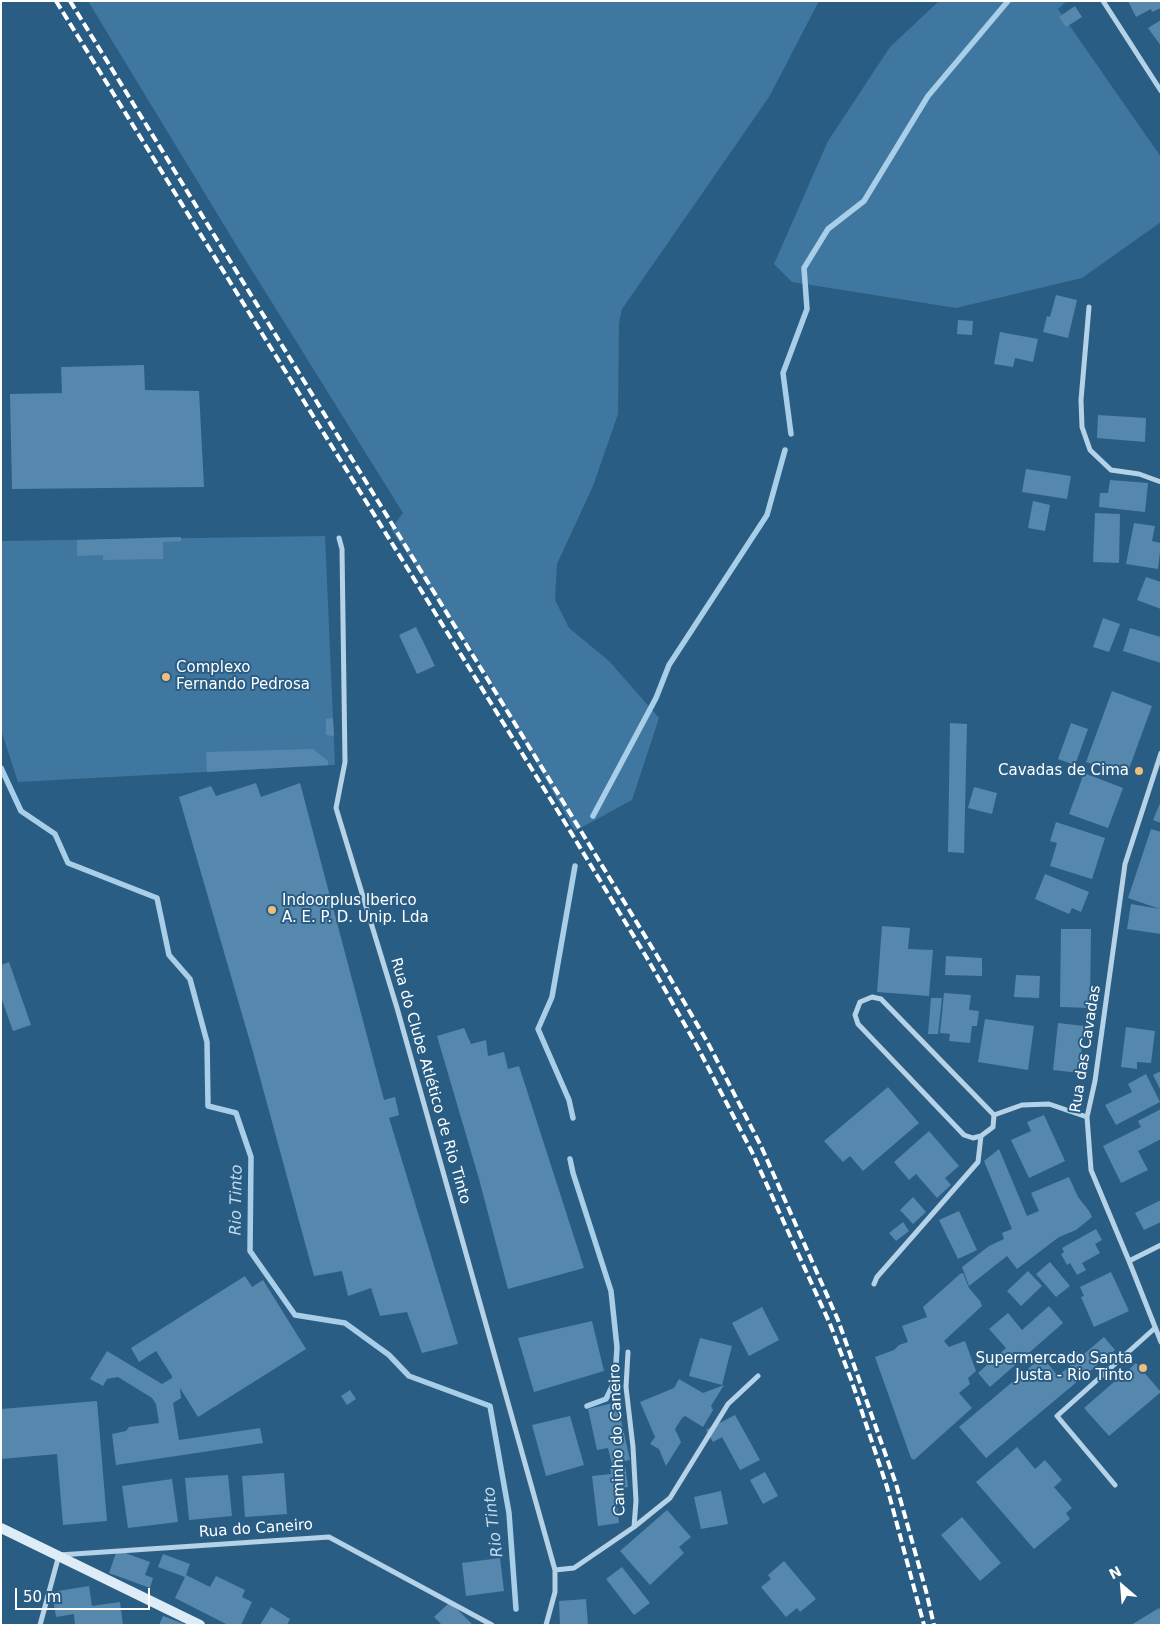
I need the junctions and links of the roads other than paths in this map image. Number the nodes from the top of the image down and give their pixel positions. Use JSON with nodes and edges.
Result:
{"nodes":[{"id":1,"x":1103,"y":1,"type":"edge"},
{"id":2,"x":1161,"y":91,"type":"edge"},
{"id":3,"x":1089,"y":307,"type":"dead end"},
{"id":4,"x":1161,"y":482,"type":"edge"},
{"id":5,"x":339,"y":538,"type":"dead end"},
{"id":6,"x":1161,"y":753,"type":"edge"},
{"id":7,"x":994,"y":1115,"type":"junction"},
{"id":8,"x":1087,"y":1117,"type":"junction"},
{"id":9,"x":981,"y":1136,"type":"junction"},
{"id":10,"x":1161,"y":1245,"type":"edge"},
{"id":11,"x":1129,"y":1261,"type":"junction"},
{"id":12,"x":874,"y":1284,"type":"dead end"},
{"id":13,"x":1156,"y":1328,"type":"junction"},
{"id":14,"x":1161,"y":1342,"type":"edge"},
{"id":15,"x":628,"y":1352,"type":"dead end"},
{"id":16,"x":758,"y":1376,"type":"dead end"},
{"id":17,"x":1114,"y":1484,"type":"dead end"},
{"id":18,"x":634,"y":1527,"type":"junction"},
{"id":19,"x":1,"y":1528,"type":"edge"},
{"id":20,"x":59,"y":1555,"type":"junction"},
{"id":21,"x":555,"y":1570,"type":"junction"},
{"id":22,"x":489,"y":1624,"type":"edge"},
{"id":23,"x":40,"y":1625,"type":"edge"},
{"id":24,"x":200,"y":1625,"type":"edge"},
{"id":25,"x":546,"y":1625,"type":"edge"}],
"edges":[{"from":1,"to":2,"type":"street"},
{"from":3,"to":4,"type":"street"},
{"from":5,"to":21,"type":"street","name":"Rua do Clube Atlético de Rio Tinto"},
{"from":6,"to":8,"type":"street","name":"Rua das Cavadas"},
{"from":7,"to":8,"type":"street"},
{"from":7,"to":9,"type":"street"},
{"from":7,"to":9,"type":"street"},
{"from":8,"to":11,"type":"street","name":"Rua das Cavadas"},
{"from":9,"to":12,"type":"street"},
{"from":10,"to":11,"type":"street"},
{"from":11,"to":13,"type":"street","name":"Rua das Cavadas"},
{"from":13,"to":14,"type":"street","name":"Rua das Cavadas"},
{"from":13,"to":17,"type":"street"},
{"from":15,"to":18,"type":"street","name":"Caminho do Caneiro"},
{"from":16,"to":18,"type":"street"},
{"from":18,"to":21,"type":"street"},
{"from":19,"to":20,"type":"street"},
{"from":20,"to":22,"type":"street","name":"Rua do Caneiro"},
{"from":20,"to":23,"type":"street"},
{"from":20,"to":24,"type":"street"},
{"from":21,"to":25,"type":"street","name":"Rua do Clube Atlético de Rio Tinto"}]}
